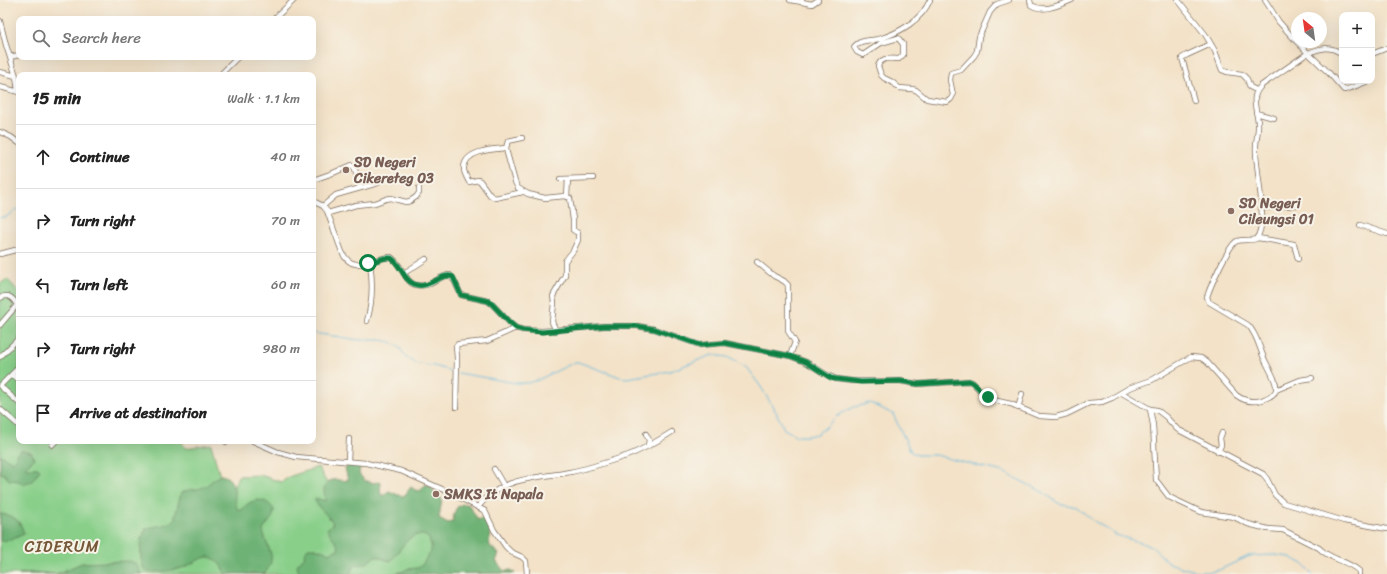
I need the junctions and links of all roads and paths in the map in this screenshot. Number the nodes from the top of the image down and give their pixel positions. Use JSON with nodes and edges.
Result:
{"nodes":[{"id":1,"x":294,"y":0,"type":"edge"},
{"id":2,"x":790,"y":0,"type":"edge"},
{"id":3,"x":818,"y":0,"type":"edge"},
{"id":4,"x":930,"y":0,"type":"edge"},
{"id":5,"x":1009,"y":0,"type":"edge"},
{"id":6,"x":1030,"y":0,"type":"edge"},
{"id":7,"x":1072,"y":0,"type":"edge"},
{"id":8,"x":1178,"y":0,"type":"edge"},
{"id":9,"x":1265,"y":0,"type":"edge"},
{"id":10,"x":802,"y":1,"type":"edge"},
{"id":11,"x":277,"y":16,"type":"edge"},
{"id":12,"x":0,"y":21,"type":"edge"},
{"id":13,"x":1291,"y":35,"type":"edge"},
{"id":14,"x":1211,"y":44,"type":"junction"},
{"id":15,"x":1303,"y":48,"type":"edge"},
{"id":16,"x":1387,"y":48,"type":"edge"},
{"id":17,"x":1335,"y":49,"type":"junction"},
{"id":18,"x":1339,"y":50,"type":"edge"},
{"id":19,"x":1339,"y":52,"type":"edge"},
{"id":20,"x":1375,"y":52,"type":"edge"},
{"id":21,"x":1308,"y":53,"type":"junction"},
{"id":22,"x":16,"y":56,"type":"edge"},
{"id":23,"x":10,"y":57,"type":"junction"},
{"id":24,"x":235,"y":60,"type":"edge"},
{"id":25,"x":0,"y":72,"type":"edge"},
{"id":26,"x":223,"y":72,"type":"edge"},
{"id":27,"x":16,"y":76,"type":"joint"},
{"id":28,"x":1339,"y":84,"type":"edge"},
{"id":29,"x":1339,"y":84,"type":"edge"},
{"id":30,"x":1361,"y":84,"type":"edge"},
{"id":31,"x":0,"y":87,"type":"edge"},
{"id":32,"x":1256,"y":90,"type":"junction"},
{"id":33,"x":16,"y":91,"type":"edge"},
{"id":34,"x":1194,"y":101,"type":"dead end"},
{"id":35,"x":1256,"y":113,"type":"junction"},
{"id":36,"x":1274,"y":118,"type":"dead end"},
{"id":37,"x":0,"y":132,"type":"edge"},
{"id":38,"x":522,"y":138,"type":"dead end"},
{"id":39,"x":16,"y":140,"type":"edge"},
{"id":40,"x":506,"y":148,"type":"junction"},
{"id":41,"x":593,"y":178,"type":"dead end"},
{"id":42,"x":316,"y":179,"type":"edge"},
{"id":43,"x":560,"y":179,"type":"dead end"},
{"id":44,"x":568,"y":179,"type":"junction"},
{"id":45,"x":378,"y":183,"type":"dead end"},
{"id":46,"x":360,"y":188,"type":"junction"},
{"id":47,"x":419,"y":188,"type":"dead end"},
{"id":48,"x":523,"y":192,"type":"junction"},
{"id":49,"x":567,"y":197,"type":"junction"},
{"id":50,"x":316,"y":202,"type":"edge"},
{"id":51,"x":1296,"y":205,"type":"dead end"},
{"id":52,"x":323,"y":206,"type":"junction"},
{"id":53,"x":1261,"y":208,"type":"junction"},
{"id":54,"x":328,"y":213,"type":"junction"},
{"id":55,"x":1360,"y":225,"type":"dead end"},
{"id":56,"x":1387,"y":234,"type":"edge"},
{"id":57,"x":1258,"y":238,"type":"junction"},
{"id":58,"x":16,"y":250,"type":"edge"},
{"id":59,"x":0,"y":254,"type":"edge"},
{"id":60,"x":426,"y":259,"type":"dead end"},
{"id":61,"x":1298,"y":259,"type":"dead end"},
{"id":62,"x":757,"y":262,"type":"dead end"},
{"id":63,"x":370,"y":263,"type":"junction"},
{"id":64,"x":404,"y":274,"type":"junction"},
{"id":65,"x":0,"y":298,"type":"edge"},
{"id":66,"x":16,"y":304,"type":"edge"},
{"id":67,"x":16,"y":306,"type":"edge"},
{"id":68,"x":367,"y":321,"type":"dead end"},
{"id":69,"x":0,"y":325,"type":"edge"},
{"id":70,"x":516,"y":328,"type":"junction"},
{"id":71,"x":556,"y":331,"type":"junction"},
{"id":72,"x":16,"y":341,"type":"edge"},
{"id":73,"x":790,"y":356,"type":"junction"},
{"id":74,"x":0,"y":357,"type":"edge"},
{"id":75,"x":16,"y":370,"type":"edge"},
{"id":76,"x":12,"y":374,"type":"junction"},
{"id":77,"x":16,"y":377,"type":"edge"},
{"id":78,"x":1312,"y":378,"type":"dead end"},
{"id":79,"x":0,"y":386,"type":"edge"},
{"id":80,"x":5,"y":390,"type":"junction"},
{"id":81,"x":1276,"y":390,"type":"junction"},
{"id":82,"x":1122,"y":393,"type":"junction"},
{"id":83,"x":1022,"y":394,"type":"dead end"},
{"id":84,"x":0,"y":395,"type":"edge"},
{"id":85,"x":16,"y":400,"type":"edge"},
{"id":86,"x":456,"y":407,"type":"dead end"},
{"id":87,"x":1018,"y":408,"type":"junction"},
{"id":88,"x":0,"y":409,"type":"edge"},
{"id":89,"x":1150,"y":409,"type":"junction"},
{"id":90,"x":16,"y":422,"type":"edge"},
{"id":91,"x":672,"y":432,"type":"dead end"},
{"id":92,"x":1222,"y":433,"type":"dead end"},
{"id":93,"x":646,"y":434,"type":"dead end"},
{"id":94,"x":349,"y":439,"type":"dead end"},
{"id":95,"x":258,"y":444,"type":"edge"},
{"id":96,"x":648,"y":445,"type":"junction"},
{"id":97,"x":1218,"y":452,"type":"junction"},
{"id":98,"x":348,"y":461,"type":"junction"},
{"id":99,"x":494,"y":469,"type":"dead end"},
{"id":100,"x":504,"y":486,"type":"junction"},
{"id":101,"x":478,"y":507,"type":"junction"},
{"id":102,"x":1387,"y":529,"type":"edge"},
{"id":103,"x":527,"y":574,"type":"edge"},
{"id":104,"x":1359,"y":574,"type":"edge"}],
"edges":[{"from":1,"to":11,"type":"street"},
{"from":2,"to":10,"type":"street"},
{"from":3,"to":10,"type":"street"},
{"from":4,"to":5,"type":"street"},
{"from":6,"to":7,"type":"street"},
{"from":8,"to":14,"type":"street"},
{"from":9,"to":13,"type":"street"},
{"from":12,"to":23,"type":"street"},
{"from":14,"to":32,"type":"street"},
{"from":14,"to":34,"type":"street"},
{"from":15,"to":21,"type":"street"},
{"from":16,"to":20,"type":"street"},
{"from":17,"to":18,"type":"street"},
{"from":17,"to":19,"type":"street"},
{"from":17,"to":21,"type":"street"},
{"from":21,"to":29,"type":"street"},
{"from":21,"to":32,"type":"street"},
{"from":22,"to":23,"type":"street"},
{"from":23,"to":27,"type":"street"},
{"from":24,"to":26,"type":"street"},
{"from":25,"to":27,"type":"street"},
{"from":28,"to":30,"type":"street"},
{"from":31,"to":33,"type":"street"},
{"from":32,"to":35,"type":"street"},
{"from":35,"to":36,"type":"street"},
{"from":35,"to":53,"type":"street"},
{"from":37,"to":39,"type":"street"},
{"from":38,"to":40,"type":"street"},
{"from":40,"to":48,"type":"street"},
{"from":40,"to":48,"type":"street"},
{"from":41,"to":44,"type":"street"},
{"from":42,"to":46,"type":"street"},
{"from":43,"to":44,"type":"street"},
{"from":44,"to":49,"type":"street"},
{"from":45,"to":46,"type":"street"},
{"from":46,"to":52,"type":"street"},
{"from":47,"to":54,"type":"street"},
{"from":48,"to":49,"type":"street"},
{"from":49,"to":71,"type":"street"},
{"from":50,"to":52,"type":"street"},
{"from":51,"to":53,"type":"street"},
{"from":52,"to":54,"type":"street"},
{"from":53,"to":57,"type":"street"},
{"from":54,"to":63,"type":"street"},
{"from":55,"to":56,"type":"street"},
{"from":57,"to":61,"type":"street"},
{"from":57,"to":81,"type":"street"},
{"from":58,"to":59,"type":"street"},
{"from":60,"to":64,"type":"street"},
{"from":62,"to":73,"type":"street"},
{"from":63,"to":64,"type":"street"},
{"from":63,"to":68,"type":"street"},
{"from":64,"to":70,"type":"street"},
{"from":65,"to":66,"type":"street"},
{"from":67,"to":69,"type":"street"},
{"from":70,"to":71,"type":"street"},
{"from":70,"to":86,"type":"street"},
{"from":71,"to":73,"type":"street"},
{"from":72,"to":74,"type":"street"},
{"from":73,"to":87,"type":"street"},
{"from":75,"to":76,"type":"street"},
{"from":76,"to":77,"type":"street"},
{"from":76,"to":79,"type":"street"},
{"from":78,"to":81,"type":"street"},
{"from":79,"to":80,"type":"street"},
{"from":80,"to":84,"type":"street"},
{"from":80,"to":85,"type":"street"},
{"from":81,"to":82,"type":"street"},
{"from":82,"to":87,"type":"street"},
{"from":82,"to":89,"type":"street"},
{"from":83,"to":87,"type":"street"},
{"from":88,"to":90,"type":"street"},
{"from":89,"to":97,"type":"street"},
{"from":89,"to":104,"type":"street"},
{"from":91,"to":96,"type":"street"},
{"from":92,"to":97,"type":"street"},
{"from":93,"to":96,"type":"street"},
{"from":94,"to":98,"type":"street"},
{"from":95,"to":98,"type":"street"},
{"from":96,"to":100,"type":"street"},
{"from":97,"to":102,"type":"street"},
{"from":98,"to":101,"type":"street"},
{"from":99,"to":100,"type":"street"},
{"from":100,"to":101,"type":"street"},
{"from":101,"to":103,"type":"street"}]}
